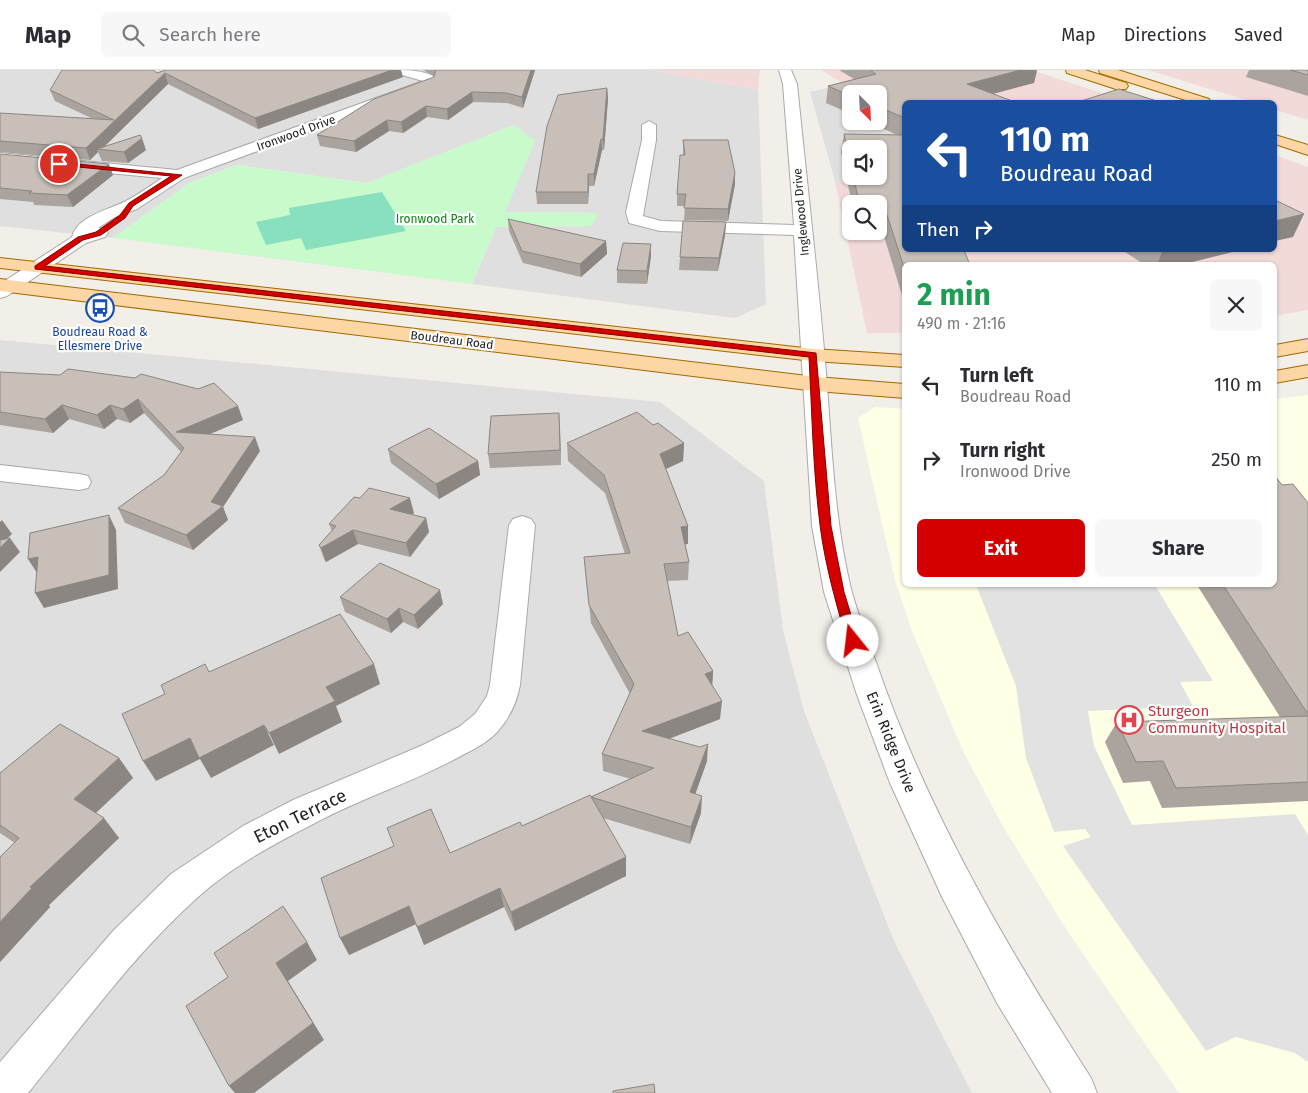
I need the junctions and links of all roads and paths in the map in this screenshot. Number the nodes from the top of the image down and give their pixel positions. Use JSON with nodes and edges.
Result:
{"nodes":[{"id":1,"x":400,"y":70,"type":"edge"},
{"id":2,"x":785,"y":70,"type":"edge"},
{"id":3,"x":1072,"y":70,"type":"edge"},
{"id":4,"x":1105,"y":70,"type":"edge"},
{"id":5,"x":1162,"y":100,"type":"edge"},
{"id":6,"x":1198,"y":100,"type":"edge"},
{"id":7,"x":649,"y":125,"type":"dead end"},
{"id":8,"x":1277,"y":127,"type":"edge"},
{"id":9,"x":1308,"y":137,"type":"edge"},
{"id":10,"x":1277,"y":140,"type":"edge"},
{"id":11,"x":1308,"y":150,"type":"edge"},
{"id":12,"x":0,"y":158,"type":"edge"},
{"id":13,"x":178,"y":175,"type":"junction"},
{"id":14,"x":803,"y":230,"type":"junction"},
{"id":15,"x":0,"y":263,"type":"edge"},
{"id":16,"x":37,"y":268,"type":"junction"},
{"id":17,"x":3,"y":288,"type":"edge"},
{"id":18,"x":1308,"y":345,"type":"edge"},
{"id":19,"x":1277,"y":351,"type":"edge"},
{"id":20,"x":902,"y":361,"type":"edge"},
{"id":21,"x":815,"y":370,"type":"junction"},
{"id":22,"x":1308,"y":371,"type":"edge"},
{"id":23,"x":1277,"y":377,"type":"edge"},
{"id":24,"x":902,"y":390,"type":"edge"},
{"id":25,"x":0,"y":473,"type":"edge"},
{"id":26,"x":79,"y":482,"type":"dead end"},
{"id":27,"x":522,"y":525,"type":"dead end"},
{"id":28,"x":1,"y":1093,"type":"edge"},
{"id":29,"x":1076,"y":1093,"type":"edge"}],
"edges":[{"from":1,"to":13,"type":"street","name":"Ironwood Drive"},
{"from":2,"to":14,"type":"street","name":"Inglewood Drive"},
{"from":3,"to":5,"type":"main road"},
{"from":4,"to":6,"type":"main road"},
{"from":7,"to":14,"type":"street"},
{"from":8,"to":9,"type":"main road"},
{"from":10,"to":11,"type":"main road"},
{"from":12,"to":13,"type":"street"},
{"from":13,"to":16,"type":"street","name":"Ironwood Drive"},
{"from":14,"to":21,"type":"street","name":"Inglewood Drive"},
{"from":15,"to":16,"type":"main road","name":"Boudreau Road"},
{"from":16,"to":17,"type":"street","name":"Ironwood Drive"},
{"from":16,"to":21,"type":"main road","name":"Boudreau Road"},
{"from":17,"to":21,"type":"main road","name":"Boudreau Road"},
{"from":18,"to":19,"type":"main road"},
{"from":20,"to":21,"type":"main road","name":"Boudreau Road"},
{"from":21,"to":24,"type":"main road","name":"Boudreau Road"},
{"from":21,"to":29,"type":"street","name":"Erin Ridge Drive"},
{"from":22,"to":23,"type":"main road"},
{"from":25,"to":26,"type":"street"},
{"from":27,"to":28,"type":"street","name":"Eton Terrace"}]}
